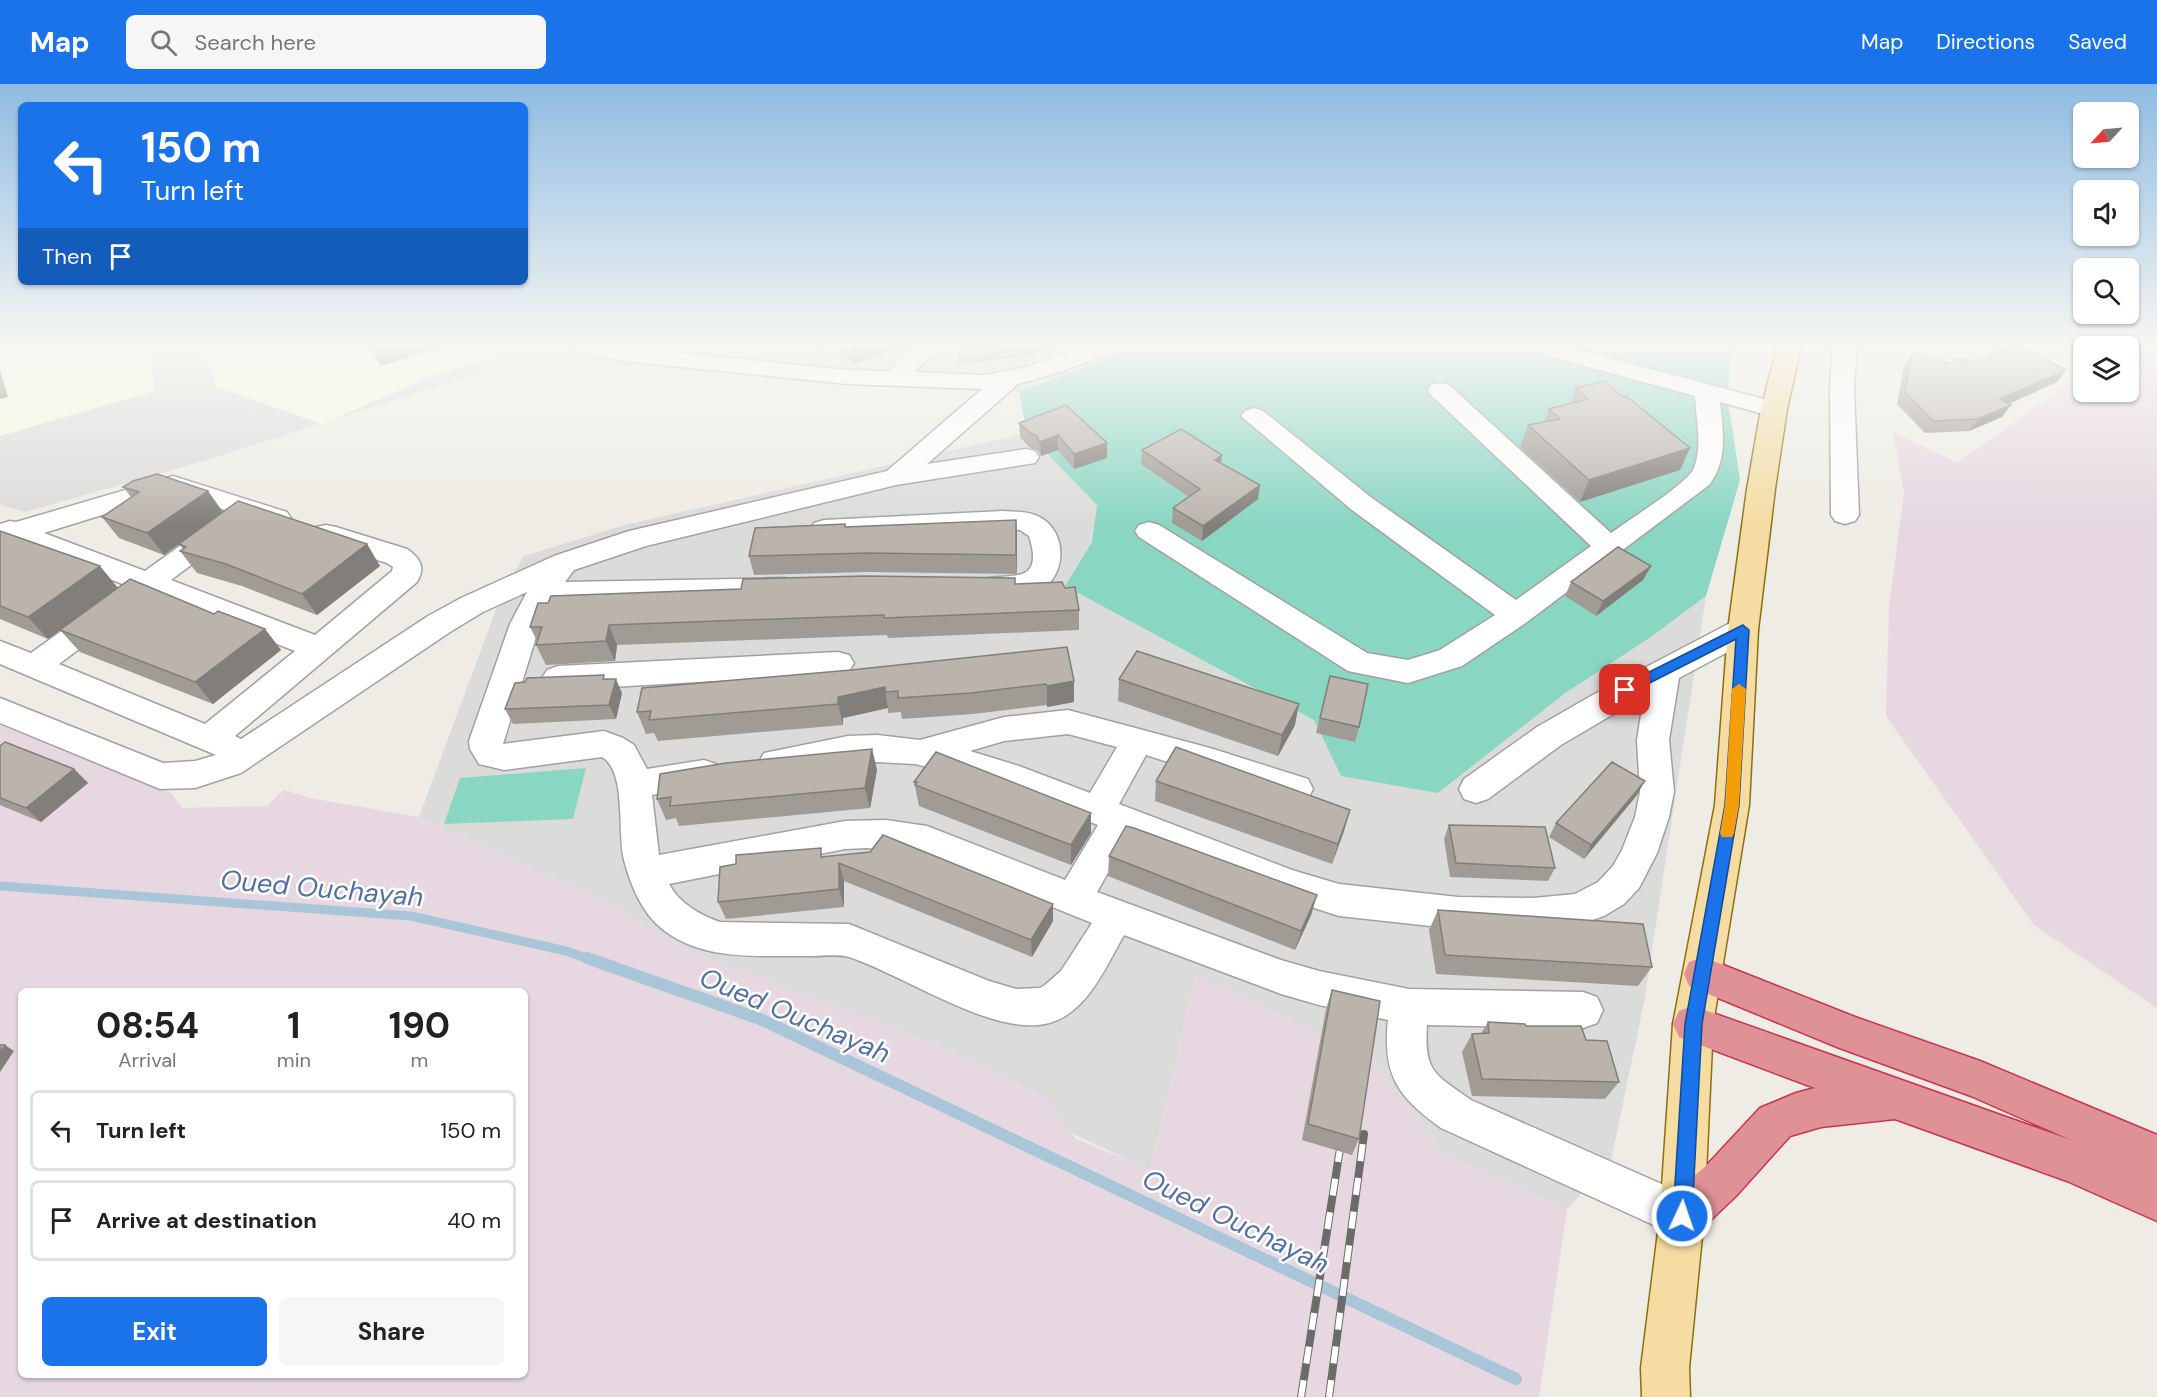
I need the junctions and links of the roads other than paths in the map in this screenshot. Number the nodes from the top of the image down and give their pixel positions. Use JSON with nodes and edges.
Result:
{"nodes":[{"id":1,"x":980,"y":404,"type":"edge"},
{"id":2,"x":1455,"y":404,"type":"edge"},
{"id":3,"x":1708,"y":404,"type":"edge"},
{"id":4,"x":1756,"y":404,"type":"edge"},
{"id":5,"x":1775,"y":404,"type":"edge"},
{"id":6,"x":1842,"y":404,"type":"edge"},
{"id":7,"x":1774,"y":409,"type":"junction"},
{"id":8,"x":1254,"y":416,"type":"dead end"},
{"id":9,"x":1026,"y":457,"type":"dead end"},
{"id":10,"x":896,"y":477,"type":"junction"},
{"id":11,"x":250,"y":509,"type":"junction"},
{"id":12,"x":1845,"y":516,"type":"dead end"},
{"id":13,"x":870,"y":526,"type":"junction"},
{"id":14,"x":4,"y":528,"type":"edge"},
{"id":15,"x":801,"y":531,"type":"edge"},
{"id":16,"x":1149,"y":531,"type":"dead end"},
{"id":17,"x":772,"y":534,"type":"edge"},
{"id":18,"x":639,"y":538,"type":"junction"},
{"id":19,"x":1609,"y":547,"type":"junction"},
{"id":20,"x":564,"y":563,"type":"junction"},
{"id":21,"x":148,"y":581,"type":"junction"},
{"id":22,"x":816,"y":586,"type":"edge"},
{"id":23,"x":964,"y":586,"type":"edge"},
{"id":24,"x":541,"y":593,"type":"junction"},
{"id":25,"x":1516,"y":615,"type":"junction"},
{"id":26,"x":1743,"y":630,"type":"junction"},
{"id":27,"x":319,"y":648,"type":"junction"},
{"id":28,"x":0,"y":652,"type":"edge"},
{"id":29,"x":838,"y":663,"type":"dead end"},
{"id":30,"x":35,"y":666,"type":"junction"},
{"id":31,"x":1664,"y":672,"type":"junction"},
{"id":32,"x":506,"y":677,"type":"junction"},
{"id":33,"x":0,"y":710,"type":"edge"},
{"id":34,"x":209,"y":739,"type":"junction"},
{"id":35,"x":1138,"y":740,"type":"junction"},
{"id":36,"x":922,"y":752,"type":"junction"},
{"id":37,"x":245,"y":754,"type":"junction"},
{"id":38,"x":635,"y":784,"type":"junction"},
{"id":39,"x":1296,"y":789,"type":"edge"},
{"id":40,"x":1476,"y":789,"type":"dead end"},
{"id":41,"x":1108,"y":815,"type":"junction"},
{"id":42,"x":645,"y":873,"type":"junction"},
{"id":43,"x":1073,"y":900,"type":"junction"},
{"id":44,"x":1116,"y":916,"type":"junction"},
{"id":45,"x":1703,"y":974,"type":"junction"},
{"id":46,"x":1409,"y":1007,"type":"junction"},
{"id":47,"x":1583,"y":1010,"type":"dead end"},
{"id":48,"x":1693,"y":1024,"type":"junction"},
{"id":49,"x":1895,"y":1099,"type":"junction"},
{"id":50,"x":2157,"y":1156,"type":"edge"},
{"id":51,"x":2157,"y":1199,"type":"edge"},
{"id":52,"x":1682,"y":1216,"type":"junction"},
{"id":53,"x":1666,"y":1397,"type":"edge"}],
"edges":[{"from":1,"to":10,"type":"street"},
{"from":2,"to":19,"type":"street"},
{"from":3,"to":19,"type":"street"},
{"from":4,"to":7,"type":"street"},
{"from":5,"to":7,"type":"main road"},
{"from":6,"to":12,"type":"street"},
{"from":7,"to":26,"type":"main road"},
{"from":8,"to":25,"type":"street"},
{"from":9,"to":10,"type":"street"},
{"from":10,"to":13,"type":"street"},
{"from":10,"to":18,"type":"street"},
{"from":11,"to":14,"type":"street"},
{"from":11,"to":21,"type":"street"},
{"from":11,"to":27,"type":"street"},
{"from":13,"to":15,"type":"street"},
{"from":13,"to":23,"type":"street"},
{"from":14,"to":21,"type":"street"},
{"from":16,"to":25,"type":"street"},
{"from":17,"to":18,"type":"street"},
{"from":18,"to":20,"type":"street"},
{"from":19,"to":25,"type":"street"},
{"from":20,"to":24,"type":"street"},
{"from":20,"to":37,"type":"street"},
{"from":21,"to":27,"type":"street"},
{"from":21,"to":30,"type":"street"},
{"from":22,"to":24,"type":"street"},
{"from":24,"to":32,"type":"street"},
{"from":26,"to":31,"type":"street"},
{"from":26,"to":45,"type":"main road"},
{"from":27,"to":34,"type":"street"},
{"from":28,"to":30,"type":"street"},
{"from":29,"to":32,"type":"street"},
{"from":30,"to":34,"type":"street"},
{"from":31,"to":40,"type":"street"},
{"from":31,"to":41,"type":"street"},
{"from":32,"to":38,"type":"street"},
{"from":33,"to":37,"type":"street"},
{"from":34,"to":37,"type":"street"},
{"from":35,"to":36,"type":"street"},
{"from":35,"to":39,"type":"street"},
{"from":35,"to":41,"type":"street"},
{"from":36,"to":38,"type":"street"},
{"from":36,"to":41,"type":"street"},
{"from":38,"to":42,"type":"street"},
{"from":41,"to":43,"type":"street"},
{"from":42,"to":43,"type":"street"},
{"from":42,"to":44,"type":"street"},
{"from":43,"to":44,"type":"street"},
{"from":44,"to":46,"type":"street"},
{"from":45,"to":48,"type":"main road"},
{"from":45,"to":50,"type":"highway"},
{"from":46,"to":47,"type":"street"},
{"from":46,"to":52,"type":"street"},
{"from":48,"to":49,"type":"highway"},
{"from":48,"to":52,"type":"main road"},
{"from":49,"to":51,"type":"highway"},
{"from":49,"to":52,"type":"highway"},
{"from":52,"to":53,"type":"main road"}]}
